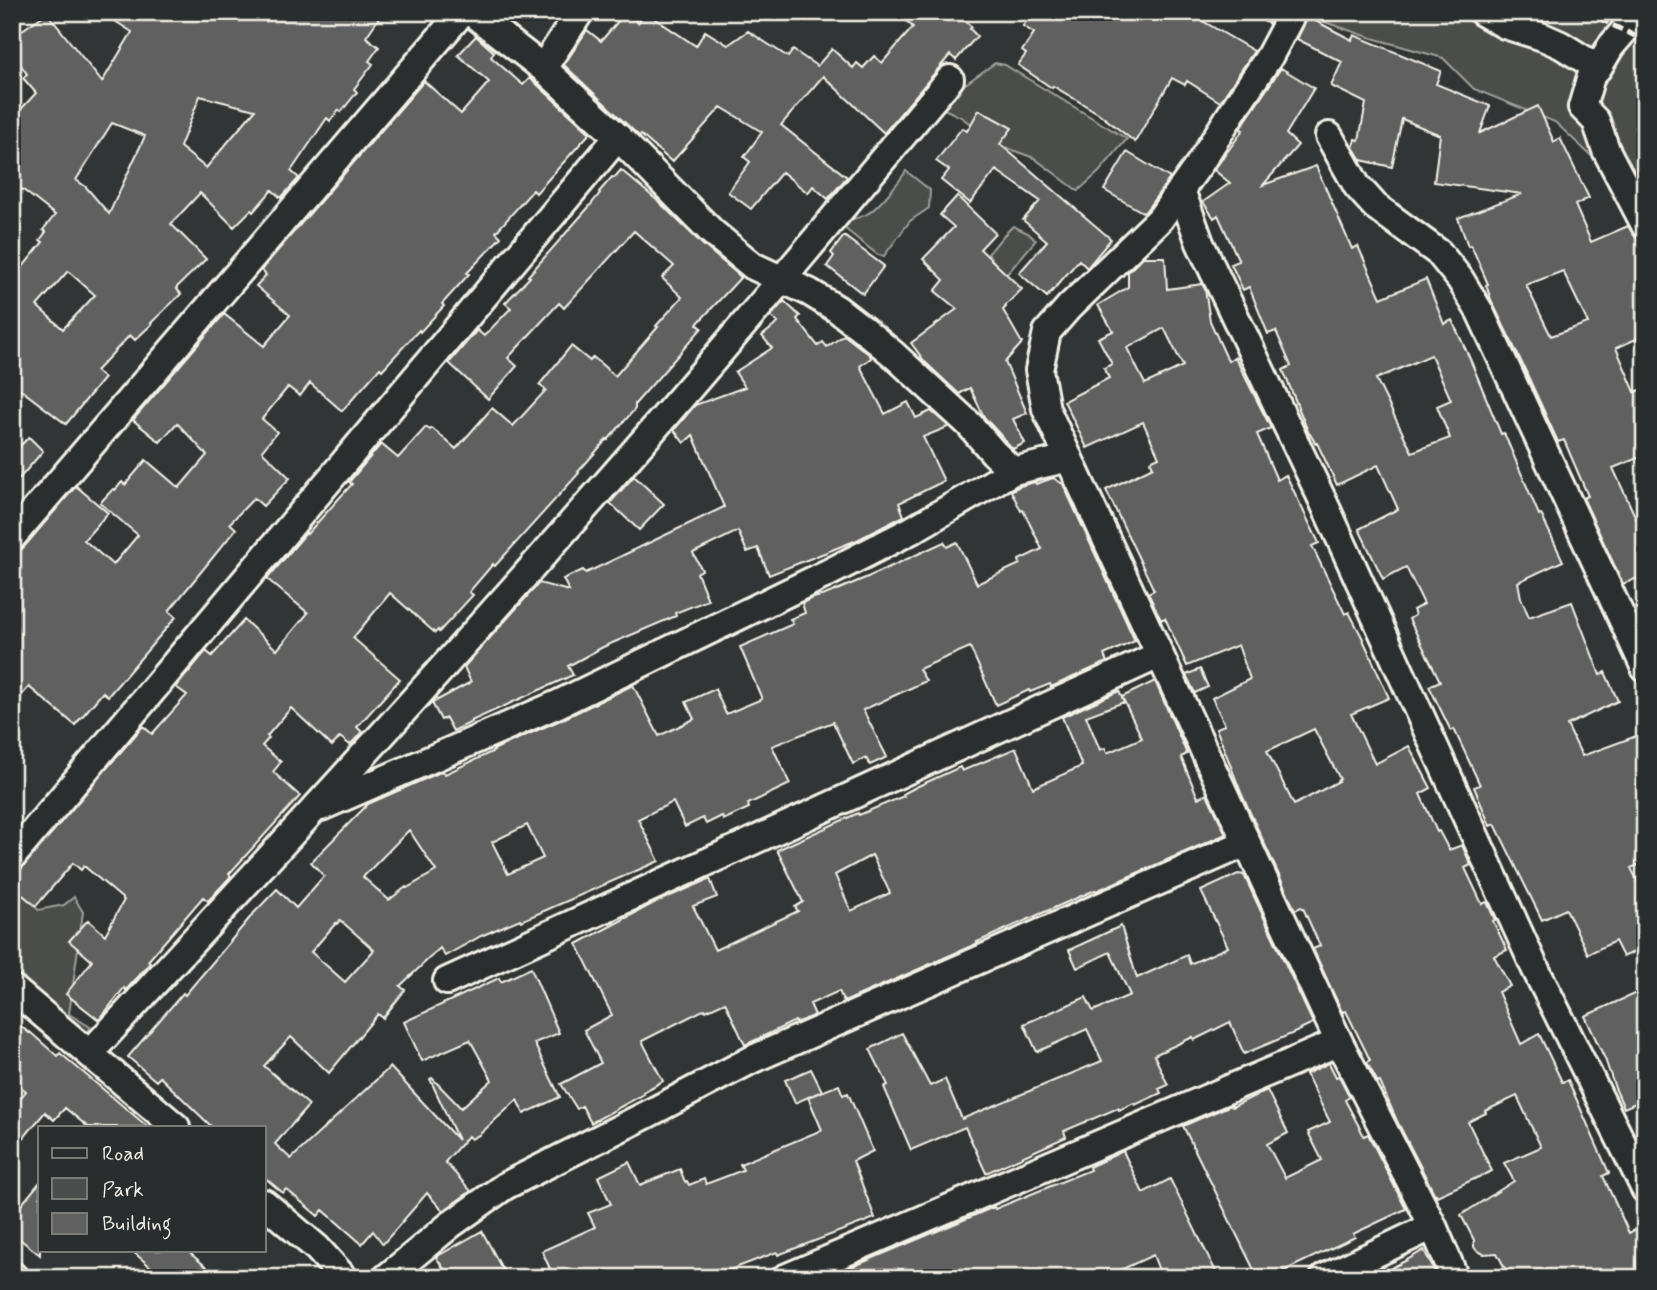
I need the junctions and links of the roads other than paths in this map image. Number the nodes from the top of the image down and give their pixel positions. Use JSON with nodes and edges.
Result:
{"nodes":[{"id":1,"x":462,"y":12,"type":"edge"},
{"id":2,"x":471,"y":12,"type":"edge"},
{"id":3,"x":580,"y":12,"type":"edge"},
{"id":4,"x":1293,"y":12,"type":"edge"},
{"id":5,"x":1482,"y":12,"type":"edge"},
{"id":6,"x":1636,"y":12,"type":"edge"},
{"id":7,"x":543,"y":68,"type":"junction"},
{"id":8,"x":1598,"y":68,"type":"junction"},
{"id":9,"x":950,"y":79,"type":"dead end"},
{"id":10,"x":1329,"y":136,"type":"dead end"},
{"id":11,"x":618,"y":137,"type":"junction"},
{"id":12,"x":1181,"y":190,"type":"junction"},
{"id":13,"x":1645,"y":225,"type":"edge"},
{"id":14,"x":783,"y":279,"type":"junction"},
{"id":15,"x":1069,"y":458,"type":"junction"},
{"id":16,"x":1013,"y":471,"type":"junction"},
{"id":17,"x":12,"y":537,"type":"edge"},
{"id":18,"x":1159,"y":655,"type":"junction"},
{"id":19,"x":1645,"y":668,"type":"edge"},
{"id":20,"x":313,"y":810,"type":"junction"},
{"id":21,"x":1246,"y":843,"type":"junction"},
{"id":22,"x":12,"y":856,"type":"edge"},
{"id":23,"x":447,"y":981,"type":"dead end"},
{"id":24,"x":12,"y":988,"type":"edge"},
{"id":25,"x":1339,"y":1042,"type":"junction"},
{"id":26,"x":90,"y":1053,"type":"junction"},
{"id":27,"x":175,"y":1126,"type":"edge"},
{"id":28,"x":1645,"y":1189,"type":"edge"},
{"id":29,"x":266,"y":1205,"type":"edge"},
{"id":30,"x":1433,"y":1226,"type":"junction"},
{"id":31,"x":344,"y":1278,"type":"edge"},
{"id":32,"x":386,"y":1278,"type":"edge"},
{"id":33,"x":785,"y":1278,"type":"edge"},
{"id":34,"x":1324,"y":1278,"type":"edge"},
{"id":35,"x":1455,"y":1278,"type":"edge"}],
"edges":[{"from":1,"to":17,"type":"street"},
{"from":2,"to":7,"type":"street"},
{"from":3,"to":7,"type":"street"},
{"from":4,"to":12,"type":"street"},
{"from":5,"to":8,"type":"street"},
{"from":6,"to":8,"type":"street"},
{"from":7,"to":11,"type":"street"},
{"from":8,"to":13,"type":"street"},
{"from":9,"to":14,"type":"street"},
{"from":10,"to":19,"type":"street"},
{"from":11,"to":14,"type":"street"},
{"from":11,"to":22,"type":"street"},
{"from":12,"to":15,"type":"street"},
{"from":12,"to":28,"type":"street"},
{"from":14,"to":16,"type":"street"},
{"from":14,"to":20,"type":"street"},
{"from":15,"to":16,"type":"street"},
{"from":15,"to":18,"type":"street"},
{"from":16,"to":20,"type":"street"},
{"from":18,"to":21,"type":"street"},
{"from":18,"to":23,"type":"street"},
{"from":20,"to":26,"type":"street"},
{"from":21,"to":25,"type":"street"},
{"from":21,"to":32,"type":"street"},
{"from":24,"to":26,"type":"street"},
{"from":25,"to":30,"type":"street"},
{"from":25,"to":33,"type":"street"},
{"from":26,"to":27,"type":"street"},
{"from":29,"to":31,"type":"street"},
{"from":30,"to":34,"type":"street"},
{"from":30,"to":35,"type":"street"}]}
